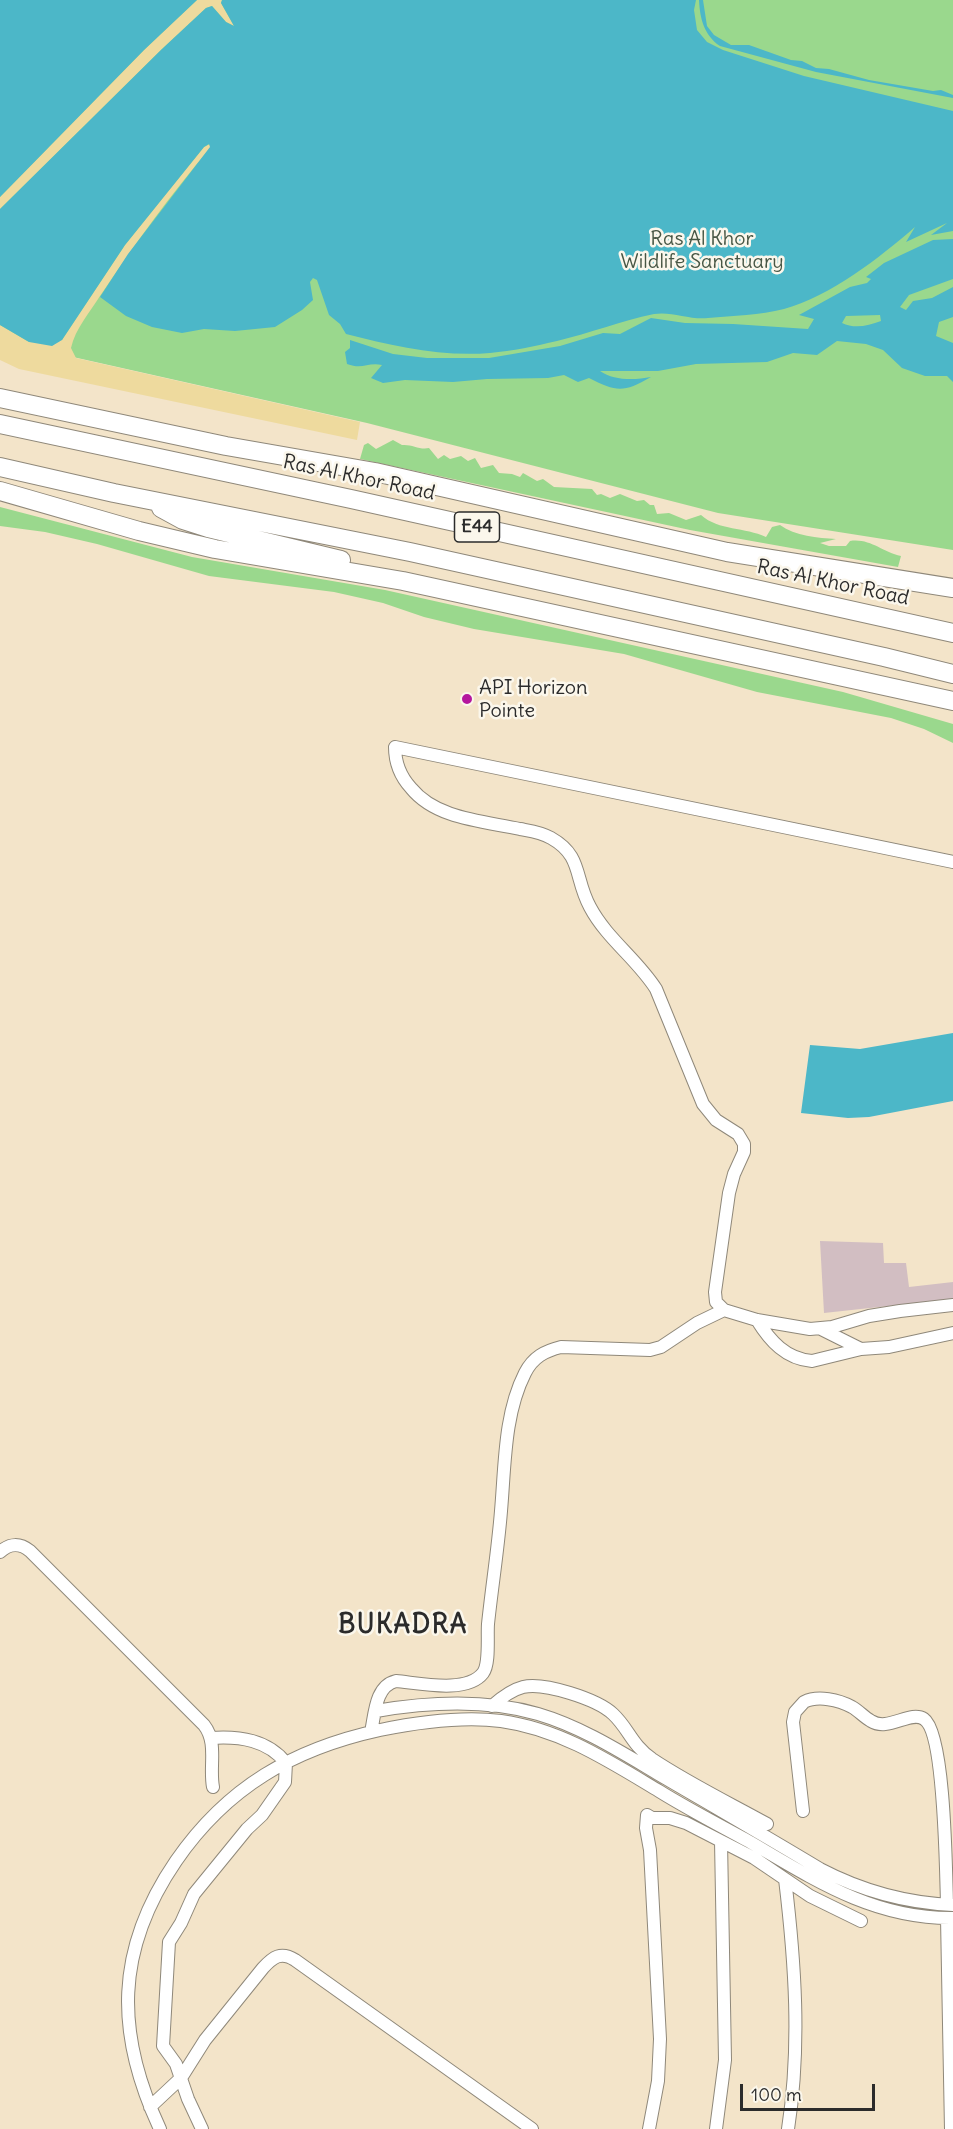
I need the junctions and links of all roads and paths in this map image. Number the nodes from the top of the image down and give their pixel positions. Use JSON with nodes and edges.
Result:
{"nodes":[{"id":1,"x":0,"y":388,"type":"edge"},
{"id":2,"x":0,"y":398,"type":"edge"},
{"id":3,"x":0,"y":424,"type":"edge"},
{"id":4,"x":226,"y":446,"type":"junction"},
{"id":5,"x":0,"y":466,"type":"edge"},
{"id":6,"x":0,"y":491,"type":"edge"},
{"id":7,"x":147,"y":498,"type":"junction"},
{"id":8,"x":0,"y":502,"type":"edge"},
{"id":9,"x":52,"y":505,"type":"junction"},
{"id":10,"x":403,"y":581,"type":"junction"},
{"id":11,"x":953,"y":588,"type":"edge"},
{"id":12,"x":953,"y":633,"type":"edge"},
{"id":13,"x":953,"y":674,"type":"edge"},
{"id":14,"x":848,"y":677,"type":"junction"},
{"id":15,"x":953,"y":701,"type":"edge"},
{"id":16,"x":953,"y":712,"type":"edge"},
{"id":17,"x":953,"y":862,"type":"edge"},
{"id":18,"x":953,"y":1305,"type":"edge"},
{"id":19,"x":724,"y":1310,"type":"junction"},
{"id":20,"x":757,"y":1320,"type":"junction"},
{"id":21,"x":821,"y":1329,"type":"junction"},
{"id":22,"x":953,"y":1333,"type":"edge"},
{"id":23,"x":861,"y":1349,"type":"junction"},
{"id":24,"x":0,"y":1552,"type":"edge"},
{"id":25,"x":492,"y":1706,"type":"junction"},
{"id":26,"x":376,"y":1711,"type":"junction"},
{"id":27,"x":371,"y":1732,"type":"junction"},
{"id":28,"x":211,"y":1737,"type":"junction"},
{"id":29,"x":286,"y":1763,"type":"junction"},
{"id":30,"x":213,"y":1787,"type":"dead end"},
{"id":31,"x":694,"y":1794,"type":"junction"},
{"id":32,"x":685,"y":1807,"type":"junction"},
{"id":33,"x":803,"y":1811,"type":"dead end"},
{"id":34,"x":678,"y":1820,"type":"junction"},
{"id":35,"x":767,"y":1824,"type":"dead end"},
{"id":36,"x":720,"y":1841,"type":"junction"},
{"id":37,"x":785,"y":1879,"type":"junction"},
{"id":38,"x":950,"y":1905,"type":"edge"},
{"id":39,"x":950,"y":1918,"type":"edge"},
{"id":40,"x":861,"y":1921,"type":"dead end"},
{"id":41,"x":181,"y":2078,"type":"junction"},
{"id":42,"x":150,"y":2107,"type":"junction"},
{"id":43,"x":160,"y":2129,"type":"edge"},
{"id":44,"x":201,"y":2129,"type":"edge"},
{"id":45,"x":532,"y":2129,"type":"edge"},
{"id":46,"x":649,"y":2129,"type":"edge"},
{"id":47,"x":716,"y":2129,"type":"edge"},
{"id":48,"x":788,"y":2129,"type":"edge"},
{"id":49,"x":951,"y":2129,"type":"edge"}],
"edges":[{"from":1,"to":4,"type":"highway"},
{"from":2,"to":4,"type":"highway"},
{"from":3,"to":12,"type":"highway","name":"Ras Al Khor Road","number":"E44"},
{"from":4,"to":11,"type":"highway"},
{"from":5,"to":7,"type":"highway","number":"E44"},
{"from":6,"to":9,"type":"highway"},
{"from":7,"to":10,"type":"highway"},
{"from":7,"to":13,"type":"highway","number":"E44"},
{"from":8,"to":9,"type":"highway"},
{"from":9,"to":10,"type":"highway"},
{"from":10,"to":14,"type":"highway"},
{"from":14,"to":15,"type":"highway"},
{"from":14,"to":16,"type":"highway"},
{"from":17,"to":19,"type":"street"},
{"from":18,"to":21,"type":"street"},
{"from":19,"to":20,"type":"street"},
{"from":19,"to":26,"type":"street"},
{"from":20,"to":21,"type":"street"},
{"from":20,"to":23,"type":"street"},
{"from":21,"to":23,"type":"street"},
{"from":22,"to":23,"type":"street"},
{"from":24,"to":28,"type":"street"},
{"from":25,"to":26,"type":"street"},
{"from":25,"to":31,"type":"street"},
{"from":25,"to":35,"type":"street"},
{"from":26,"to":27,"type":"street"},
{"from":27,"to":29,"type":"street"},
{"from":27,"to":32,"type":"street"},
{"from":28,"to":29,"type":"street"},
{"from":28,"to":30,"type":"street"},
{"from":29,"to":41,"type":"street"},
{"from":29,"to":42,"type":"street"},
{"from":31,"to":32,"type":"street"},
{"from":31,"to":38,"type":"street"},
{"from":32,"to":34,"type":"street"},
{"from":32,"to":39,"type":"street"},
{"from":33,"to":38,"type":"street"},
{"from":34,"to":36,"type":"street"},
{"from":34,"to":46,"type":"street"},
{"from":36,"to":37,"type":"street"},
{"from":36,"to":47,"type":"street"},
{"from":37,"to":40,"type":"street"},
{"from":37,"to":48,"type":"street"},
{"from":39,"to":49,"type":"street"},
{"from":41,"to":42,"type":"street"},
{"from":41,"to":44,"type":"street"},
{"from":41,"to":45,"type":"street"},
{"from":42,"to":43,"type":"street"}]}
